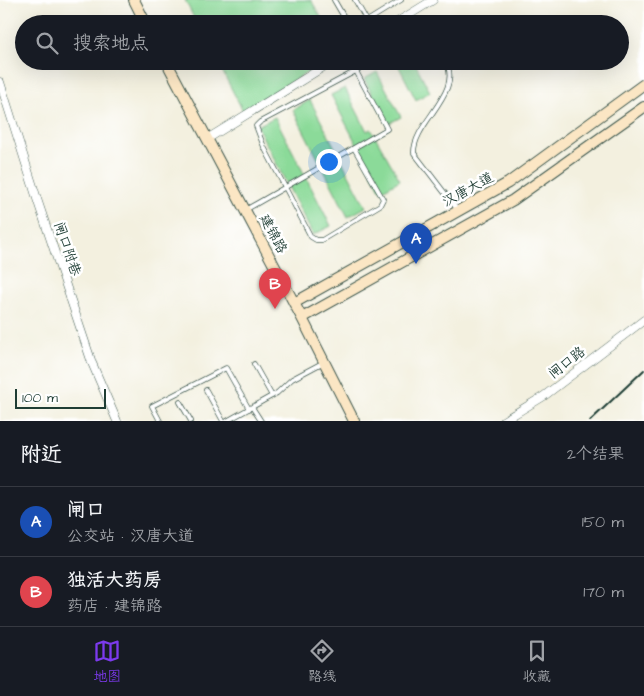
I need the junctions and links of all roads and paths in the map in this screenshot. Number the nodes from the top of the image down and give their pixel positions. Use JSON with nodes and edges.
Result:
{"nodes":[{"id":1,"x":134,"y":0,"type":"edge"},
{"id":2,"x":334,"y":0,"type":"edge"},
{"id":3,"x":355,"y":0,"type":"edge"},
{"id":4,"x":401,"y":0,"type":"edge"},
{"id":5,"x":433,"y":0,"type":"edge"},
{"id":6,"x":142,"y":15,"type":"edge"},
{"id":7,"x":343,"y":15,"type":"edge"},
{"id":8,"x":363,"y":15,"type":"edge"},
{"id":9,"x":378,"y":15,"type":"edge"},
{"id":10,"x":409,"y":15,"type":"edge"},
{"id":11,"x":171,"y":70,"type":"edge"},
{"id":12,"x":318,"y":70,"type":"edge"},
{"id":13,"x":450,"y":70,"type":"edge"},
{"id":14,"x":356,"y":71,"type":"joint"},
{"id":15,"x":0,"y":82,"type":"edge"},
{"id":16,"x":644,"y":84,"type":"edge"},
{"id":17,"x":644,"y":106,"type":"edge"},
{"id":18,"x":207,"y":139,"type":"junction"},
{"id":19,"x":354,"y":148,"type":"junction"},
{"id":20,"x":285,"y":187,"type":"junction"},
{"id":21,"x":245,"y":210,"type":"junction"},
{"id":22,"x":459,"y":211,"type":"junction"},
{"id":23,"x":294,"y":304,"type":"junction"},
{"id":24,"x":302,"y":318,"type":"junction"},
{"id":25,"x":644,"y":320,"type":"edge"},
{"id":26,"x":324,"y":362,"type":"junction"},
{"id":27,"x":254,"y":364,"type":"dead end"},
{"id":28,"x":206,"y":390,"type":"dead end"},
{"id":29,"x":272,"y":396,"type":"junction"},
{"id":30,"x":180,"y":402,"type":"dead end"},
{"id":31,"x":251,"y":408,"type":"junction"},
{"id":32,"x":117,"y":421,"type":"edge"},
{"id":33,"x":160,"y":421,"type":"edge"},
{"id":34,"x":191,"y":421,"type":"edge"},
{"id":35,"x":223,"y":421,"type":"edge"},
{"id":36,"x":227,"y":421,"type":"edge"},
{"id":37,"x":261,"y":421,"type":"edge"},
{"id":38,"x":354,"y":421,"type":"edge"},
{"id":39,"x":503,"y":421,"type":"edge"}],
"edges":[{"from":1,"to":6,"type":"main road"},
{"from":2,"to":7,"type":"lane"},
{"from":3,"to":8,"type":"lane"},
{"from":4,"to":9,"type":"lane"},
{"from":5,"to":10,"type":"street"},
{"from":11,"to":18,"type":"main road","name":"建锦路"},
{"from":12,"to":18,"type":"street"},
{"from":13,"to":22,"type":"lane"},
{"from":14,"to":19,"type":"lane"},
{"from":14,"to":20,"type":"lane"},
{"from":15,"to":32,"type":"street","name":"闸口附巷"},
{"from":16,"to":22,"type":"main road","name":"汉唐大道"},
{"from":17,"to":24,"type":"main road"},
{"from":18,"to":21,"type":"main road","name":"建锦路"},
{"from":19,"to":20,"type":"lane"},
{"from":19,"to":20,"type":"lane"},
{"from":20,"to":21,"type":"lane"},
{"from":21,"to":23,"type":"main road","name":"建锦路"},
{"from":22,"to":23,"type":"main road","name":"汉唐大道"},
{"from":23,"to":24,"type":"main road","name":"建锦路"},
{"from":24,"to":26,"type":"main road","name":"建锦路"},
{"from":25,"to":39,"type":"street","name":"闸口路"},
{"from":26,"to":29,"type":"lane"},
{"from":26,"to":38,"type":"main road","name":"建锦路"},
{"from":27,"to":29,"type":"lane"},
{"from":28,"to":35,"type":"lane"},
{"from":29,"to":31,"type":"lane"},
{"from":30,"to":34,"type":"lane"},
{"from":31,"to":33,"type":"lane"},
{"from":31,"to":36,"type":"lane"},
{"from":31,"to":37,"type":"lane"}]}
